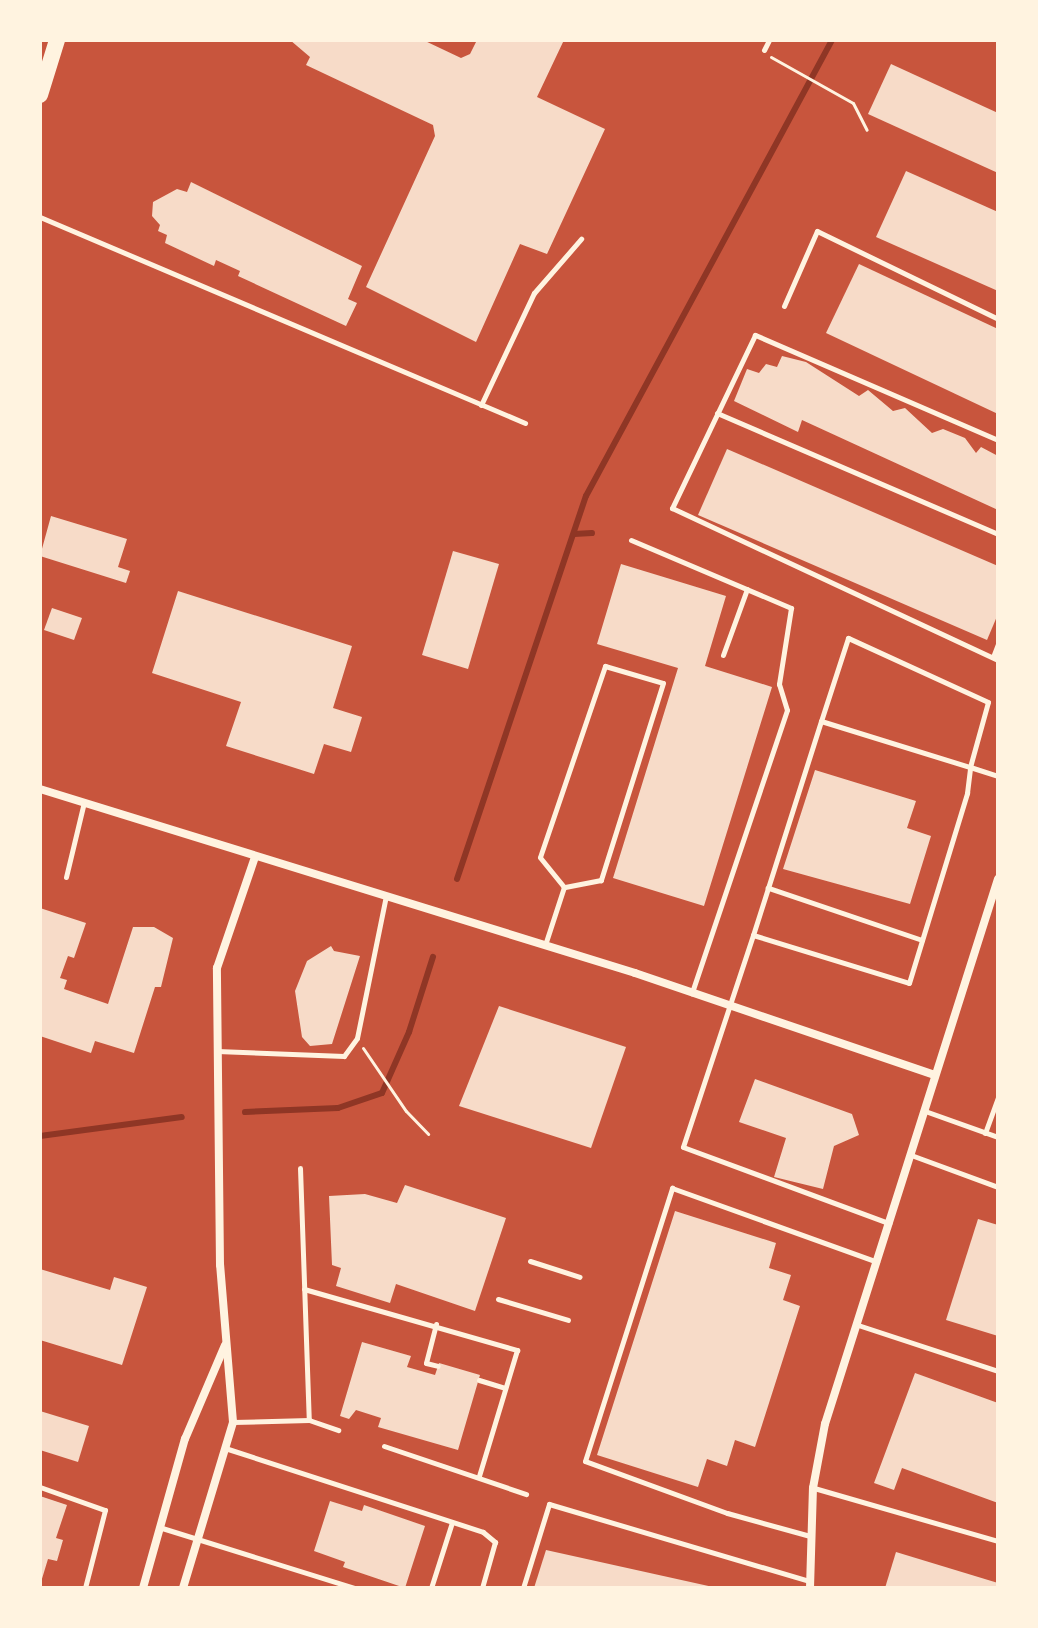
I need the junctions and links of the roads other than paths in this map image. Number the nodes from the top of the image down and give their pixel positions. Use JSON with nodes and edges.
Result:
{"nodes":[{"id":1,"x":57,"y":40,"type":"edge"},
{"id":2,"x":769,"y":40,"type":"edge"},
{"id":3,"x":764,"y":50,"type":"dead end"},
{"id":4,"x":40,"y":95,"type":"edge"},
{"id":5,"x":40,"y":217,"type":"edge"},
{"id":6,"x":581,"y":239,"type":"dead end"},
{"id":7,"x":784,"y":306,"type":"dead end"},
{"id":8,"x":998,"y":319,"type":"edge"},
{"id":9,"x":481,"y":405,"type":"junction"},
{"id":10,"x":717,"y":413,"type":"junction"},
{"id":11,"x":525,"y":423,"type":"dead end"},
{"id":12,"x":998,"y":440,"type":"edge"},
{"id":13,"x":998,"y":534,"type":"edge"},
{"id":14,"x":631,"y":540,"type":"dead end"},
{"id":15,"x":747,"y":589,"type":"junction"},
{"id":16,"x":998,"y":644,"type":"edge"},
{"id":17,"x":723,"y":655,"type":"dead end"},
{"id":18,"x":995,"y":659,"type":"edge"},
{"id":19,"x":821,"y":721,"type":"junction"},
{"id":20,"x":970,"y":767,"type":"junction"},
{"id":21,"x":998,"y":776,"type":"edge"},
{"id":22,"x":40,"y":789,"type":"edge"},
{"id":23,"x":84,"y":802,"type":"junction"},
{"id":24,"x":255,"y":857,"type":"junction"},
{"id":25,"x":66,"y":877,"type":"dead end"},
{"id":26,"x":998,"y":879,"type":"edge"},
{"id":27,"x":564,"y":887,"type":"junction"},
{"id":28,"x":768,"y":888,"type":"junction"},
{"id":29,"x":387,"y":895,"type":"junction"},
{"id":30,"x":753,"y":935,"type":"junction"},
{"id":31,"x":922,"y":940,"type":"junction"},
{"id":32,"x":545,"y":946,"type":"junction"},
{"id":33,"x":692,"y":993,"type":"junction"},
{"id":34,"x":729,"y":1004,"type":"junction"},
{"id":35,"x":215,"y":1051,"type":"junction"},
{"id":36,"x":935,"y":1075,"type":"junction"},
{"id":37,"x":998,"y":1097,"type":"edge"},
{"id":38,"x":925,"y":1111,"type":"junction"},
{"id":39,"x":985,"y":1133,"type":"junction"},
{"id":40,"x":998,"y":1137,"type":"edge"},
{"id":41,"x":911,"y":1155,"type":"junction"},
{"id":42,"x":300,"y":1168,"type":"dead end"},
{"id":43,"x":998,"y":1187,"type":"edge"},
{"id":44,"x":890,"y":1223,"type":"junction"},
{"id":45,"x":530,"y":1261,"type":"dead end"},
{"id":46,"x":878,"y":1263,"type":"junction"},
{"id":47,"x":580,"y":1277,"type":"dead end"},
{"id":48,"x":304,"y":1289,"type":"junction"},
{"id":49,"x":498,"y":1299,"type":"dead end"},
{"id":50,"x":568,"y":1320,"type":"dead end"},
{"id":51,"x":436,"y":1324,"type":"junction"},
{"id":52,"x":858,"y":1325,"type":"junction"},
{"id":53,"x":226,"y":1345,"type":"junction"},
{"id":54,"x":438,"y":1366,"type":"dead end"},
{"id":55,"x":998,"y":1371,"type":"edge"},
{"id":56,"x":479,"y":1380,"type":"dead end"},
{"id":57,"x":505,"y":1388,"type":"junction"},
{"id":58,"x":309,"y":1420,"type":"junction"},
{"id":59,"x":233,"y":1422,"type":"junction"},
{"id":60,"x":338,"y":1430,"type":"dead end"},
{"id":61,"x":384,"y":1446,"type":"dead end"},
{"id":62,"x":228,"y":1449,"type":"junction"},
{"id":63,"x":479,"y":1476,"type":"junction"},
{"id":64,"x":40,"y":1487,"type":"edge"},
{"id":65,"x":813,"y":1488,"type":"junction"},
{"id":66,"x":526,"y":1494,"type":"dead end"},
{"id":67,"x":452,"y":1522,"type":"junction"},
{"id":68,"x":162,"y":1528,"type":"junction"},
{"id":69,"x":810,"y":1536,"type":"junction"},
{"id":70,"x":199,"y":1537,"type":"junction"},
{"id":71,"x":998,"y":1541,"type":"edge"},
{"id":72,"x":810,"y":1585,"type":"edge"},
{"id":73,"x":85,"y":1588,"type":"edge"},
{"id":74,"x":143,"y":1588,"type":"edge"},
{"id":75,"x":183,"y":1588,"type":"edge"},
{"id":76,"x":355,"y":1588,"type":"edge"},
{"id":77,"x":431,"y":1588,"type":"edge"},
{"id":78,"x":482,"y":1588,"type":"edge"},
{"id":79,"x":523,"y":1588,"type":"edge"}],
"edges":[{"from":1,"to":4,"type":"main road"},
{"from":2,"to":3,"type":"lane"},
{"from":5,"to":9,"type":"lane"},
{"from":6,"to":9,"type":"lane"},
{"from":7,"to":8,"type":"lane"},
{"from":9,"to":11,"type":"lane"},
{"from":10,"to":12,"type":"lane"},
{"from":10,"to":13,"type":"lane"},
{"from":10,"to":18,"type":"lane"},
{"from":14,"to":15,"type":"lane"},
{"from":15,"to":17,"type":"lane"},
{"from":15,"to":33,"type":"lane"},
{"from":16,"to":18,"type":"lane"},
{"from":19,"to":20,"type":"lane"},
{"from":19,"to":20,"type":"lane"},
{"from":19,"to":28,"type":"lane"},
{"from":20,"to":21,"type":"lane"},
{"from":20,"to":31,"type":"lane"},
{"from":22,"to":23,"type":"street"},
{"from":23,"to":24,"type":"street"},
{"from":23,"to":25,"type":"lane"},
{"from":24,"to":29,"type":"street"},
{"from":24,"to":35,"type":"street"},
{"from":26,"to":36,"type":"street"},
{"from":27,"to":27,"type":"lane"},
{"from":27,"to":32,"type":"lane"},
{"from":28,"to":30,"type":"lane"},
{"from":28,"to":31,"type":"lane"},
{"from":29,"to":32,"type":"street"},
{"from":29,"to":35,"type":"lane"},
{"from":30,"to":31,"type":"lane"},
{"from":30,"to":34,"type":"lane"},
{"from":32,"to":33,"type":"street"},
{"from":33,"to":34,"type":"street"},
{"from":34,"to":36,"type":"street"},
{"from":34,"to":44,"type":"lane"},
{"from":35,"to":53,"type":"street"},
{"from":36,"to":38,"type":"street"},
{"from":37,"to":39,"type":"lane"},
{"from":38,"to":39,"type":"lane"},
{"from":38,"to":41,"type":"street"},
{"from":39,"to":40,"type":"lane"},
{"from":41,"to":43,"type":"lane"},
{"from":41,"to":44,"type":"street"},
{"from":42,"to":48,"type":"lane"},
{"from":44,"to":46,"type":"street"},
{"from":45,"to":47,"type":"lane"},
{"from":46,"to":52,"type":"street"},
{"from":46,"to":69,"type":"lane"},
{"from":48,"to":51,"type":"lane"},
{"from":48,"to":58,"type":"lane"},
{"from":49,"to":50,"type":"lane"},
{"from":51,"to":54,"type":"lane"},
{"from":51,"to":57,"type":"lane"},
{"from":52,"to":55,"type":"lane"},
{"from":52,"to":65,"type":"street"},
{"from":53,"to":59,"type":"street"},
{"from":53,"to":68,"type":"street"},
{"from":56,"to":57,"type":"lane"},
{"from":57,"to":63,"type":"lane"},
{"from":58,"to":59,"type":"lane"},
{"from":58,"to":60,"type":"lane"},
{"from":59,"to":62,"type":"street"},
{"from":61,"to":63,"type":"lane"},
{"from":62,"to":67,"type":"lane"},
{"from":62,"to":70,"type":"street"},
{"from":63,"to":66,"type":"lane"},
{"from":64,"to":73,"type":"lane"},
{"from":65,"to":69,"type":"street"},
{"from":65,"to":71,"type":"lane"},
{"from":67,"to":77,"type":"lane"},
{"from":67,"to":78,"type":"lane"},
{"from":68,"to":70,"type":"lane"},
{"from":68,"to":74,"type":"street"},
{"from":69,"to":72,"type":"street"},
{"from":70,"to":75,"type":"street"},
{"from":70,"to":76,"type":"lane"},
{"from":72,"to":79,"type":"lane"}]}
